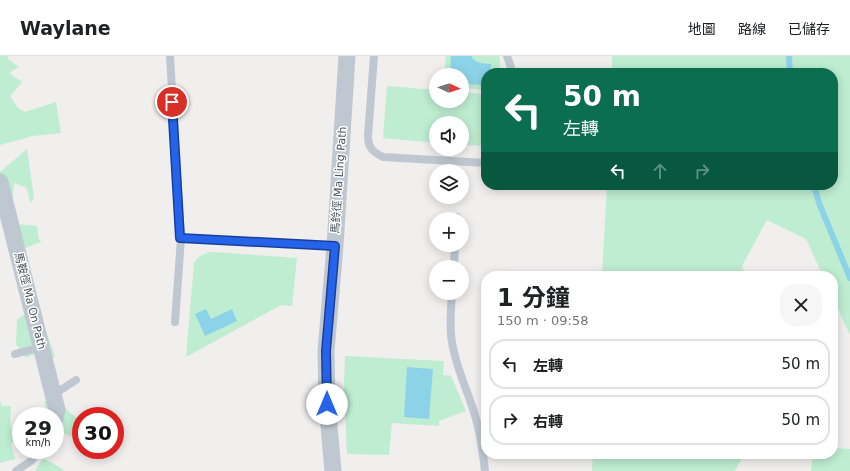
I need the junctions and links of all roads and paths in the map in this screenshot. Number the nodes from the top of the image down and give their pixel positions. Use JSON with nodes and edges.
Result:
{"nodes":[{"id":1,"x":170,"y":56,"type":"edge"},
{"id":2,"x":347,"y":56,"type":"edge"},
{"id":3,"x":374,"y":56,"type":"edge"},
{"id":4,"x":507,"y":56,"type":"edge"},
{"id":5,"x":511,"y":68,"type":"edge"},
{"id":6,"x":481,"y":164,"type":"edge"},
{"id":7,"x":0,"y":182,"type":"edge"},
{"id":8,"x":180,"y":238,"type":"junction"},
{"id":9,"x":335,"y":246,"type":"junction"},
{"id":10,"x":451,"y":300,"type":"edge"},
{"id":11,"x":175,"y":322,"type":"dead end"},
{"id":12,"x":41,"y":347,"type":"junction"},
{"id":13,"x":15,"y":354,"type":"dead end"},
{"id":14,"x":76,"y":380,"type":"dead end"},
{"id":15,"x":53,"y":395,"type":"junction"},
{"id":16,"x":56,"y":407,"type":"edge"},
{"id":17,"x":481,"y":438,"type":"edge"},
{"id":18,"x":33,"y":459,"type":"edge"},
{"id":19,"x":484,"y":459,"type":"edge"},
{"id":20,"x":16,"y":471,"type":"edge"},
{"id":21,"x":333,"y":471,"type":"edge"},
{"id":22,"x":485,"y":471,"type":"edge"}],
"edges":[{"from":1,"to":8,"type":"lane"},
{"from":2,"to":9,"type":"street","name":"馬鈴徑 Ma Ling Path"},
{"from":3,"to":6,"type":"lane"},
{"from":4,"to":5,"type":"lane"},
{"from":7,"to":12,"type":"street","name":"馬鞍徑 Ma On Path"},
{"from":8,"to":9,"type":"lane"},
{"from":8,"to":11,"type":"lane"},
{"from":9,"to":21,"type":"street","name":"馬鈴徑 Ma Ling Path"},
{"from":10,"to":17,"type":"lane"},
{"from":12,"to":13,"type":"lane"},
{"from":12,"to":15,"type":"street","name":"馬鞍徑 Ma On Path"},
{"from":14,"to":15,"type":"lane"},
{"from":15,"to":16,"type":"street","name":"馬鞍徑 Ma On Path"},
{"from":18,"to":20,"type":"lane"},
{"from":19,"to":22,"type":"lane"}]}
